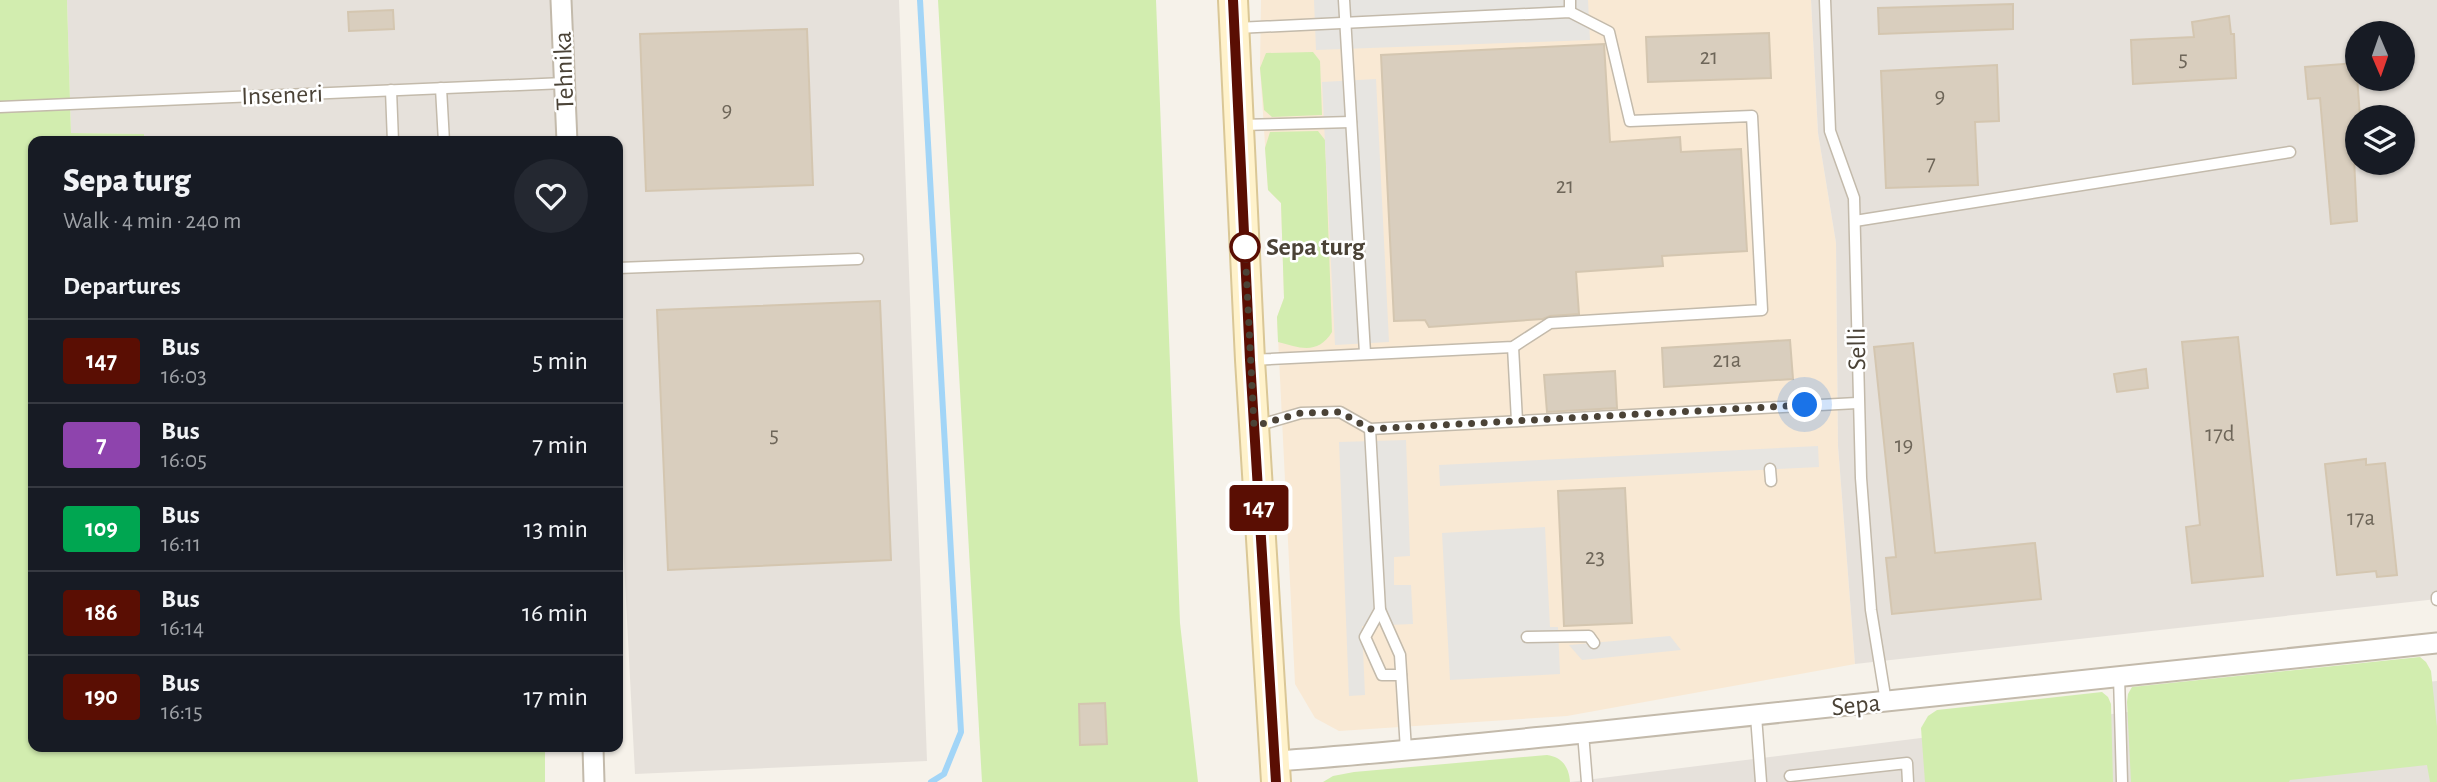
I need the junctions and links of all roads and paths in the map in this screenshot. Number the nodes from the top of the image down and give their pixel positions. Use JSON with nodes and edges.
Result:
{"nodes":[{"id":1,"x":561,"y":0,"type":"edge"},
{"id":2,"x":1233,"y":0,"type":"edge"},
{"id":3,"x":1344,"y":0,"type":"edge"},
{"id":4,"x":1570,"y":0,"type":"edge"},
{"id":5,"x":1825,"y":0,"type":"edge"},
{"id":6,"x":1570,"y":12,"type":"junction"},
{"id":7,"x":1345,"y":23,"type":"junction"},
{"id":8,"x":1234,"y":28,"type":"junction"},
{"id":9,"x":564,"y":83,"type":"junction"},
{"id":10,"x":442,"y":88,"type":"junction"},
{"id":11,"x":391,"y":90,"type":"junction"},
{"id":12,"x":0,"y":107,"type":"edge"},
{"id":13,"x":1351,"y":122,"type":"junction"},
{"id":14,"x":1240,"y":125,"type":"junction"},
{"id":15,"x":393,"y":136,"type":"edge"},
{"id":16,"x":444,"y":136,"type":"edge"},
{"id":17,"x":567,"y":136,"type":"edge"},
{"id":18,"x":2290,"y":152,"type":"dead end"},
{"id":19,"x":1855,"y":221,"type":"junction"},
{"id":20,"x":858,"y":259,"type":"dead end"},
{"id":21,"x":623,"y":268,"type":"edge"},
{"id":22,"x":1513,"y":347,"type":"junction"},
{"id":23,"x":1365,"y":353,"type":"junction"},
{"id":24,"x":1250,"y":360,"type":"junction"},
{"id":25,"x":1857,"y":403,"type":"junction"},
{"id":26,"x":1517,"y":421,"type":"junction"},
{"id":27,"x":1254,"y":426,"type":"junction"},
{"id":28,"x":1370,"y":429,"type":"junction"},
{"id":29,"x":1770,"y":469,"type":"dead end"},
{"id":30,"x":1771,"y":481,"type":"dead end"},
{"id":31,"x":1380,"y":610,"type":"junction"},
{"id":32,"x":1527,"y":637,"type":"dead end"},
{"id":33,"x":1594,"y":643,"type":"dead end"},
{"id":34,"x":2437,"y":643,"type":"edge"},
{"id":35,"x":1401,"y":675,"type":"junction"},
{"id":36,"x":2119,"y":675,"type":"junction"},
{"id":37,"x":1886,"y":702,"type":"junction"},
{"id":38,"x":1756,"y":716,"type":"junction"},
{"id":39,"x":1583,"y":733,"type":"junction"},
{"id":40,"x":1406,"y":750,"type":"junction"},
{"id":41,"x":593,"y":752,"type":"edge"},
{"id":42,"x":1275,"y":771,"type":"edge"},
{"id":43,"x":1790,"y":776,"type":"dead end"},
{"id":44,"x":594,"y":782,"type":"edge"},
{"id":45,"x":1587,"y":782,"type":"edge"},
{"id":46,"x":1761,"y":782,"type":"edge"},
{"id":47,"x":1908,"y":782,"type":"edge"},
{"id":48,"x":2122,"y":782,"type":"edge"}],
"edges":[{"from":1,"to":9,"type":"street","name":"Tehnika"},
{"from":2,"to":8,"type":"main road"},
{"from":3,"to":7,"type":"lane"},
{"from":4,"to":6,"type":"lane"},
{"from":5,"to":19,"type":"lane","name":"Selli"},
{"from":6,"to":7,"type":"lane"},
{"from":6,"to":22,"type":"lane"},
{"from":7,"to":8,"type":"lane"},
{"from":7,"to":13,"type":"lane"},
{"from":8,"to":14,"type":"main road"},
{"from":9,"to":10,"type":"lane","name":"Inseneri"},
{"from":9,"to":17,"type":"street","name":"Tehnika"},
{"from":10,"to":11,"type":"lane","name":"Inseneri"},
{"from":10,"to":16,"type":"lane"},
{"from":11,"to":12,"type":"lane","name":"Inseneri"},
{"from":11,"to":15,"type":"lane"},
{"from":13,"to":14,"type":"lane"},
{"from":13,"to":23,"type":"lane"},
{"from":14,"to":24,"type":"main road"},
{"from":18,"to":19,"type":"lane"},
{"from":19,"to":25,"type":"lane","name":"Selli"},
{"from":20,"to":21,"type":"lane"},
{"from":22,"to":23,"type":"lane"},
{"from":22,"to":26,"type":"lane"},
{"from":23,"to":24,"type":"lane"},
{"from":24,"to":27,"type":"main road"},
{"from":25,"to":26,"type":"lane"},
{"from":25,"to":37,"type":"lane","name":"Selli"},
{"from":26,"to":28,"type":"lane"},
{"from":27,"to":28,"type":"lane"},
{"from":27,"to":42,"type":"main road"},
{"from":28,"to":31,"type":"lane"},
{"from":29,"to":30,"type":"lane"},
{"from":31,"to":35,"type":"lane"},
{"from":31,"to":35,"type":"lane"},
{"from":32,"to":33,"type":"lane"},
{"from":34,"to":36,"type":"street","name":"Sepa"},
{"from":35,"to":40,"type":"lane"},
{"from":36,"to":37,"type":"street","name":"Sepa"},
{"from":36,"to":48,"type":"lane"},
{"from":37,"to":38,"type":"street","name":"Sepa"},
{"from":38,"to":39,"type":"street","name":"Sepa"},
{"from":38,"to":46,"type":"lane"},
{"from":39,"to":40,"type":"street","name":"Sepa"},
{"from":39,"to":45,"type":"lane"},
{"from":40,"to":42,"type":"street","name":"Sepa"},
{"from":41,"to":44,"type":"street"},
{"from":43,"to":47,"type":"lane"}]}
